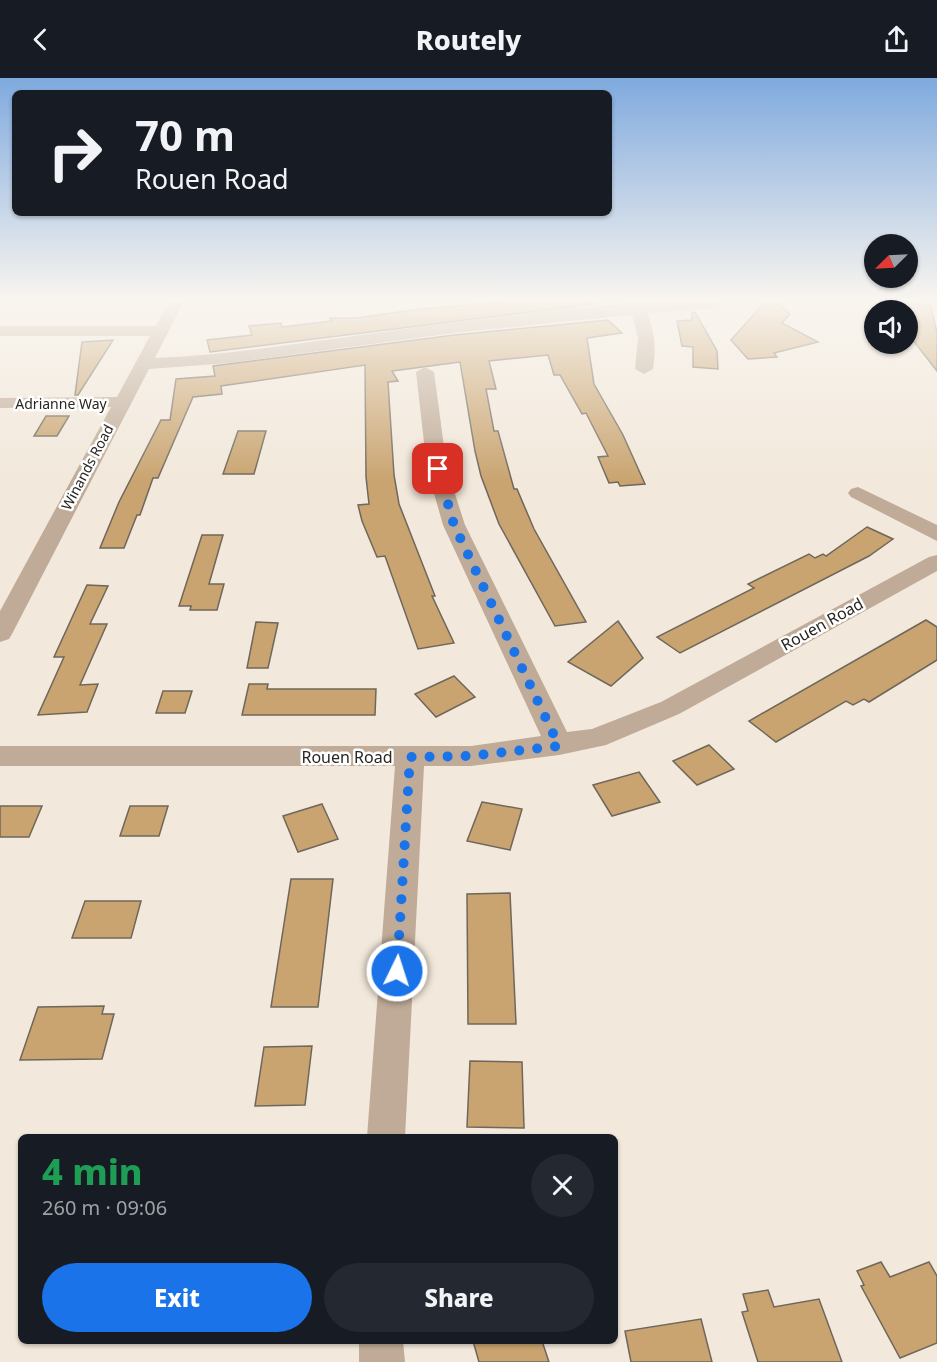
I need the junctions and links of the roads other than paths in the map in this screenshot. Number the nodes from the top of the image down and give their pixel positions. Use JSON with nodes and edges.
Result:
{"nodes":[{"id":1,"x":145,"y":361,"type":"edge"},
{"id":2,"x":190,"y":361,"type":"edge"},
{"id":3,"x":645,"y":361,"type":"edge"},
{"id":4,"x":143,"y":364,"type":"junction"},
{"id":5,"x":644,"y":369,"type":"dead end"},
{"id":6,"x":425,"y":372,"type":"dead end"},
{"id":7,"x":122,"y":402,"type":"junction"},
{"id":8,"x":0,"y":403,"type":"edge"},
{"id":9,"x":858,"y":493,"type":"dead end"},
{"id":10,"x":937,"y":534,"type":"edge"},
{"id":11,"x":937,"y":561,"type":"edge"},
{"id":12,"x":0,"y":583,"type":"edge"},
{"id":13,"x":26,"y":583,"type":"junction"},
{"id":14,"x":0,"y":634,"type":"edge"},
{"id":15,"x":559,"y":746,"type":"junction"},
{"id":16,"x":0,"y":756,"type":"edge"},
{"id":17,"x":410,"y":757,"type":"junction"},
{"id":18,"x":386,"y":1134,"type":"edge"},
{"id":19,"x":381,"y":1344,"type":"edge"},
{"id":20,"x":382,"y":1362,"type":"edge"}],
"edges":[{"from":1,"to":4,"type":"street","name":"Winands Road"},
{"from":2,"to":4,"type":"street"},
{"from":3,"to":5,"type":"street"},
{"from":4,"to":7,"type":"street","name":"Winands Road"},
{"from":6,"to":15,"type":"street"},
{"from":7,"to":8,"type":"street","name":"Adrianne Way"},
{"from":7,"to":13,"type":"street","name":"Winands Road"},
{"from":9,"to":10,"type":"street"},
{"from":11,"to":15,"type":"street","name":"Rouen Road"},
{"from":12,"to":13,"type":"street"},
{"from":13,"to":14,"type":"street","name":"Winands Road"},
{"from":15,"to":17,"type":"street","name":"Rouen Road"},
{"from":16,"to":17,"type":"street","name":"Rouen Road"},
{"from":17,"to":18,"type":"street"},
{"from":19,"to":20,"type":"street"}]}
